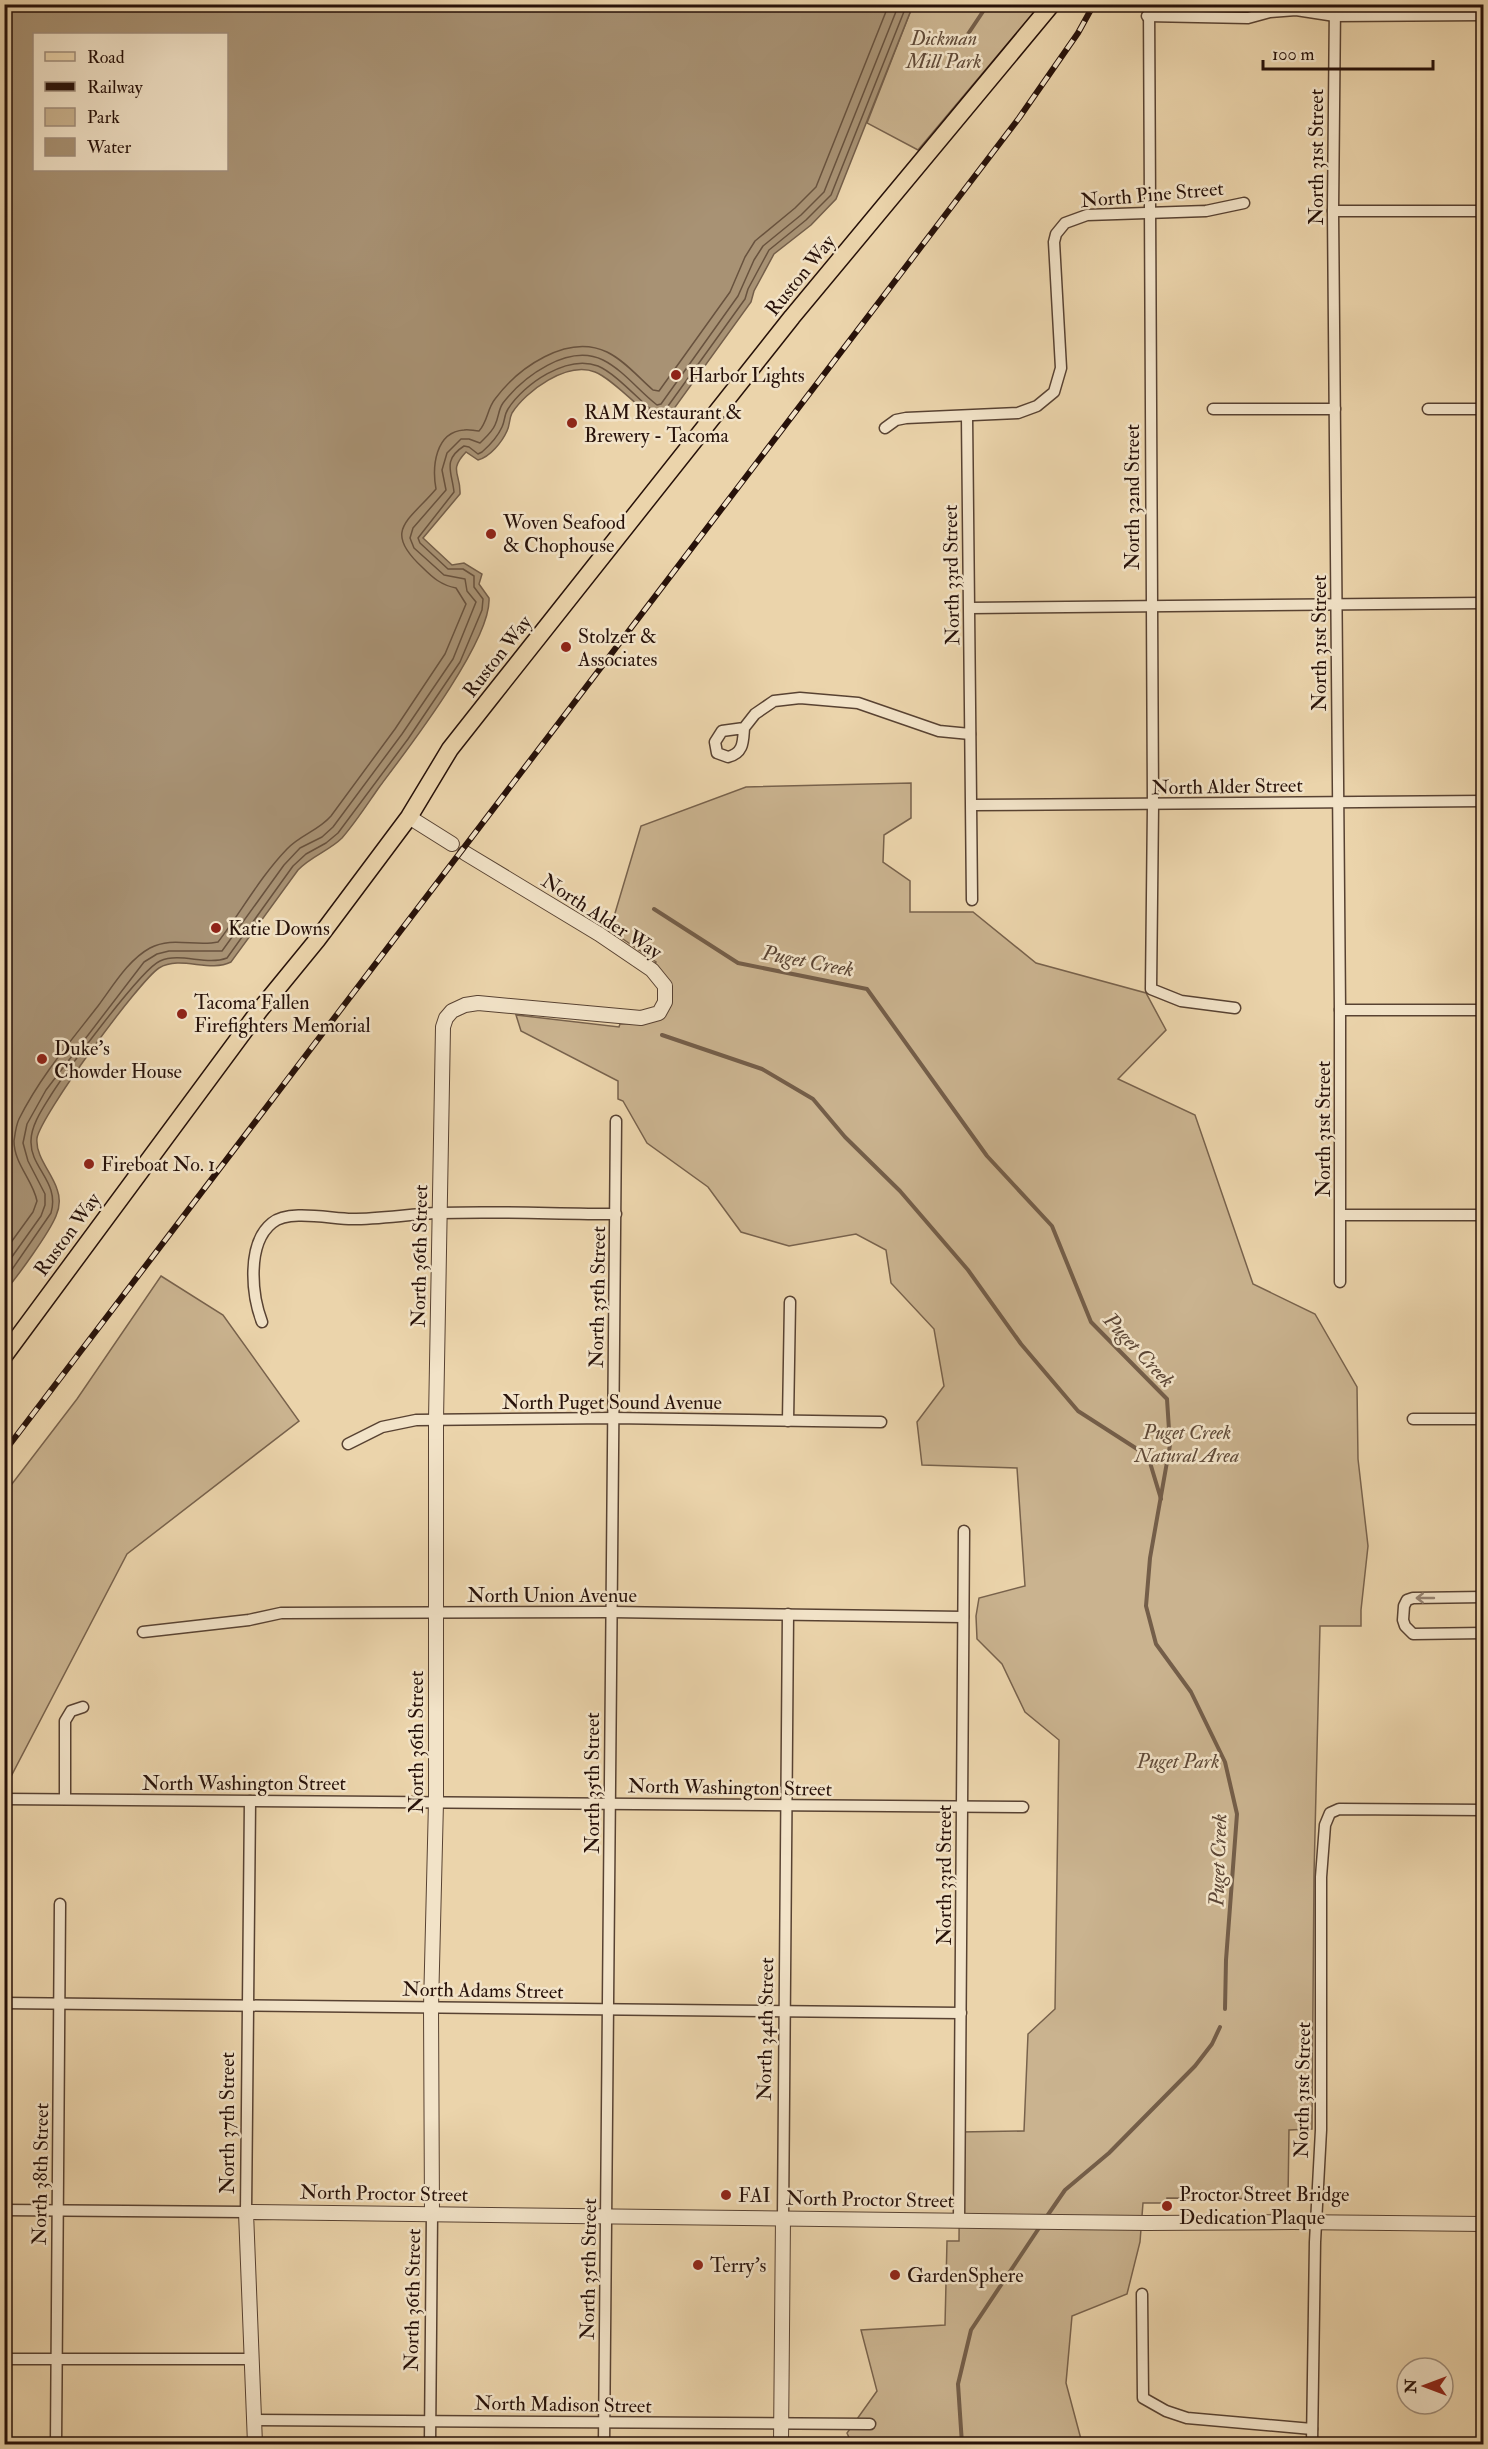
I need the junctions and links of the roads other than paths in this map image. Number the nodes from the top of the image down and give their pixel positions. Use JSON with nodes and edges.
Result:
{"nodes":[{"id":1,"x":1052,"y":4,"type":"edge"},
{"id":2,"x":1149,"y":4,"type":"edge"},
{"id":3,"x":1335,"y":10,"type":"edge"},
{"id":4,"x":1484,"y":15,"type":"edge"},
{"id":5,"x":1147,"y":16,"type":"junction"},
{"id":6,"x":1244,"y":203,"type":"dead end"},
{"id":7,"x":1333,"y":211,"type":"junction"},
{"id":8,"x":1484,"y":211,"type":"edge"},
{"id":9,"x":1149,"y":213,"type":"junction"},
{"id":10,"x":1213,"y":409,"type":"dead end"},
{"id":11,"x":1335,"y":409,"type":"junction"},
{"id":12,"x":1428,"y":409,"type":"dead end"},
{"id":13,"x":1484,"y":409,"type":"edge"},
{"id":14,"x":968,"y":416,"type":"junction"},
{"id":15,"x":885,"y":428,"type":"dead end"},
{"id":16,"x":1484,"y":603,"type":"edge"},
{"id":17,"x":1337,"y":604,"type":"junction"},
{"id":18,"x":1151,"y":606,"type":"junction"},
{"id":19,"x":970,"y":608,"type":"junction"},
{"id":20,"x":744,"y":728,"type":"dead end"},
{"id":21,"x":970,"y":734,"type":"junction"},
{"id":22,"x":1484,"y":801,"type":"edge"},
{"id":23,"x":1338,"y":803,"type":"junction"},
{"id":24,"x":972,"y":805,"type":"junction"},
{"id":25,"x":1153,"y":805,"type":"junction"},
{"id":26,"x":409,"y":817,"type":"junction"},
{"id":27,"x":452,"y":844,"type":"dead end"},
{"id":28,"x":465,"y":853,"type":"dead end"},
{"id":29,"x":972,"y":900,"type":"dead end"},
{"id":30,"x":1235,"y":1008,"type":"dead end"},
{"id":31,"x":1340,"y":1010,"type":"junction"},
{"id":32,"x":1484,"y":1010,"type":"edge"},
{"id":33,"x":632,"y":1018,"type":"joint"},
{"id":34,"x":616,"y":1121,"type":"dead end"},
{"id":35,"x":439,"y":1213,"type":"junction"},
{"id":36,"x":616,"y":1214,"type":"junction"},
{"id":37,"x":1342,"y":1215,"type":"junction"},
{"id":38,"x":1484,"y":1215,"type":"edge"},
{"id":39,"x":1340,"y":1282,"type":"dead end"},
{"id":40,"x":790,"y":1302,"type":"dead end"},
{"id":41,"x":262,"y":1322,"type":"dead end"},
{"id":42,"x":4,"y":1356,"type":"edge"},
{"id":43,"x":613,"y":1418,"type":"junction"},
{"id":44,"x":1413,"y":1419,"type":"dead end"},
{"id":45,"x":1484,"y":1419,"type":"edge"},
{"id":46,"x":436,"y":1420,"type":"junction"},
{"id":47,"x":788,"y":1421,"type":"junction"},
{"id":48,"x":881,"y":1422,"type":"dead end"},
{"id":49,"x":348,"y":1444,"type":"dead end"},
{"id":50,"x":964,"y":1531,"type":"dead end"},
{"id":51,"x":1484,"y":1597,"type":"edge"},
{"id":52,"x":612,"y":1612,"type":"junction"},
{"id":53,"x":436,"y":1613,"type":"junction"},
{"id":54,"x":788,"y":1614,"type":"junction"},
{"id":55,"x":963,"y":1617,"type":"junction"},
{"id":56,"x":142,"y":1632,"type":"dead end"},
{"id":57,"x":1484,"y":1633,"type":"edge"},
{"id":58,"x":83,"y":1707,"type":"dead end"},
{"id":59,"x":4,"y":1799,"type":"edge"},
{"id":60,"x":65,"y":1799,"type":"junction"},
{"id":61,"x":250,"y":1800,"type":"junction"},
{"id":62,"x":436,"y":1802,"type":"junction"},
{"id":63,"x":610,"y":1804,"type":"junction"},
{"id":64,"x":787,"y":1805,"type":"junction"},
{"id":65,"x":962,"y":1807,"type":"junction"},
{"id":66,"x":1023,"y":1808,"type":"dead end"},
{"id":67,"x":1484,"y":1810,"type":"edge"},
{"id":68,"x":60,"y":1904,"type":"dead end"},
{"id":69,"x":4,"y":2003,"type":"edge"},
{"id":70,"x":59,"y":2004,"type":"junction"},
{"id":71,"x":247,"y":2006,"type":"junction"},
{"id":72,"x":431,"y":2007,"type":"junction"},
{"id":73,"x":608,"y":2009,"type":"junction"},
{"id":74,"x":785,"y":2012,"type":"junction"},
{"id":75,"x":961,"y":2013,"type":"junction"},
{"id":76,"x":4,"y":2210,"type":"edge"},
{"id":77,"x":57,"y":2211,"type":"junction"},
{"id":78,"x":246,"y":2212,"type":"junction"},
{"id":79,"x":432,"y":2213,"type":"junction"},
{"id":80,"x":607,"y":2216,"type":"junction"},
{"id":81,"x":783,"y":2217,"type":"junction"},
{"id":82,"x":967,"y":2220,"type":"junction"},
{"id":83,"x":1316,"y":2222,"type":"junction"},
{"id":84,"x":1484,"y":2224,"type":"edge"},
{"id":85,"x":1142,"y":2294,"type":"dead end"},
{"id":86,"x":4,"y":2359,"type":"edge"},
{"id":87,"x":252,"y":2360,"type":"junction"},
{"id":88,"x":57,"y":2361,"type":"junction"},
{"id":89,"x":255,"y":2420,"type":"junction"},
{"id":90,"x":430,"y":2421,"type":"junction"},
{"id":91,"x":604,"y":2423,"type":"junction"},
{"id":92,"x":870,"y":2424,"type":"dead end"},
{"id":93,"x":781,"y":2425,"type":"junction"},
{"id":94,"x":1312,"y":2429,"type":"junction"},
{"id":95,"x":56,"y":2445,"type":"edge"},
{"id":96,"x":255,"y":2445,"type":"edge"},
{"id":97,"x":430,"y":2445,"type":"edge"},
{"id":98,"x":604,"y":2445,"type":"edge"},
{"id":99,"x":781,"y":2445,"type":"edge"},
{"id":100,"x":1312,"y":2445,"type":"edge"}],
"edges":[{"from":1,"to":26,"type":"main road","name":"Ruston Way"},
{"from":2,"to":5,"type":"street","name":"North 32nd Street"},
{"from":3,"to":4,"type":"street"},
{"from":3,"to":5,"type":"street"},
{"from":3,"to":7,"type":"street","name":"North 31st Street"},
{"from":5,"to":9,"type":"street","name":"North 32nd Street"},
{"from":6,"to":9,"type":"street","name":"North Pine Street"},
{"from":7,"to":8,"type":"street"},
{"from":7,"to":11,"type":"street","name":"North 31st Street"},
{"from":9,"to":14,"type":"street","name":"North Pine Street"},
{"from":9,"to":18,"type":"street","name":"North 32nd Street"},
{"from":10,"to":11,"type":"street"},
{"from":11,"to":17,"type":"street","name":"North 31st Street"},
{"from":12,"to":13,"type":"street"},
{"from":14,"to":15,"type":"street"},
{"from":14,"to":19,"type":"street","name":"North 33rd Street"},
{"from":16,"to":17,"type":"street"},
{"from":17,"to":18,"type":"street"},
{"from":17,"to":23,"type":"street","name":"North 31st Street"},
{"from":18,"to":19,"type":"street"},
{"from":18,"to":25,"type":"street","name":"North 32nd Street"},
{"from":19,"to":21,"type":"street","name":"North 33rd Street"},
{"from":20,"to":21,"type":"street"},
{"from":21,"to":24,"type":"street","name":"North 33rd Street"},
{"from":22,"to":23,"type":"street","name":"North Alder Street"},
{"from":23,"to":25,"type":"street","name":"North Alder Street"},
{"from":23,"to":31,"type":"street","name":"North 31st Street"},
{"from":24,"to":25,"type":"street","name":"North Alder Street"},
{"from":24,"to":29,"type":"street","name":"North 33rd Street"},
{"from":25,"to":30,"type":"street","name":"North 32nd Street"},
{"from":26,"to":27,"type":"street"},
{"from":26,"to":42,"type":"main road","name":"Ruston Way"},
{"from":28,"to":33,"type":"street","name":"North Alder Way"},
{"from":31,"to":32,"type":"street"},
{"from":31,"to":37,"type":"street","name":"North 31st Street"},
{"from":33,"to":35,"type":"street","name":"North 36th Street"},
{"from":34,"to":36,"type":"street","name":"North 35th Street"},
{"from":35,"to":36,"type":"street"},
{"from":35,"to":41,"type":"street"},
{"from":35,"to":46,"type":"street","name":"North 36th Street"},
{"from":36,"to":43,"type":"street","name":"North 35th Street"},
{"from":37,"to":38,"type":"street"},
{"from":37,"to":39,"type":"street","name":"North 31st Street"},
{"from":40,"to":47,"type":"street"},
{"from":43,"to":46,"type":"street","name":"North Puget Sound Avenue"},
{"from":43,"to":47,"type":"street","name":"North Puget Sound Avenue"},
{"from":43,"to":52,"type":"street","name":"North 35th Street"},
{"from":44,"to":45,"type":"street"},
{"from":46,"to":49,"type":"street","name":"North Puget Sound Avenue"},
{"from":46,"to":53,"type":"street","name":"North 36th Street"},
{"from":47,"to":48,"type":"street","name":"North Puget Sound Avenue"},
{"from":50,"to":55,"type":"street","name":"North 33rd Street"},
{"from":51,"to":57,"type":"street","one_way":true},
{"from":52,"to":53,"type":"street","name":"North Union Avenue"},
{"from":52,"to":54,"type":"street","name":"North Union Avenue"},
{"from":52,"to":63,"type":"street","name":"North 35th Street"},
{"from":53,"to":56,"type":"street","name":"North Union Avenue"},
{"from":53,"to":62,"type":"street","name":"North 36th Street"},
{"from":54,"to":55,"type":"street","name":"North Union Avenue"},
{"from":54,"to":64,"type":"street","name":"North 34th Street"},
{"from":55,"to":65,"type":"street","name":"North 33rd Street"},
{"from":58,"to":60,"type":"street"},
{"from":59,"to":60,"type":"street","name":"North Washington Street"},
{"from":60,"to":61,"type":"street","name":"North Washington Street"},
{"from":61,"to":62,"type":"street","name":"North Washington Street"},
{"from":61,"to":71,"type":"street","name":"North 37th Street"},
{"from":62,"to":63,"type":"street","name":"North Washington Street"},
{"from":62,"to":72,"type":"street","name":"North 36th Street"},
{"from":63,"to":64,"type":"street","name":"North Washington Street"},
{"from":63,"to":73,"type":"street","name":"North 35th Street"},
{"from":64,"to":65,"type":"street","name":"North Washington Street"},
{"from":64,"to":74,"type":"street","name":"North 34th Street"},
{"from":65,"to":66,"type":"street","name":"North Washington Street"},
{"from":65,"to":75,"type":"street","name":"North 33rd Street"},
{"from":67,"to":83,"type":"street","name":"North 31st Street"},
{"from":68,"to":70,"type":"street","name":"North 38th Street"},
{"from":69,"to":70,"type":"street","name":"North Adams Street"},
{"from":70,"to":71,"type":"street","name":"North Adams Street"},
{"from":70,"to":77,"type":"street","name":"North 38th Street"},
{"from":71,"to":72,"type":"street","name":"North Adams Street"},
{"from":71,"to":78,"type":"street","name":"North 37th Street"},
{"from":72,"to":73,"type":"street","name":"North Adams Street"},
{"from":72,"to":79,"type":"street","name":"North 36th Street"},
{"from":73,"to":74,"type":"street","name":"North Adams Street"},
{"from":73,"to":80,"type":"street","name":"North 35th Street"},
{"from":74,"to":75,"type":"street","name":"North Adams Street"},
{"from":74,"to":81,"type":"street","name":"North 34th Street"},
{"from":75,"to":82,"type":"street","name":"North 33rd Street"},
{"from":76,"to":77,"type":"street","name":"North Proctor Street"},
{"from":77,"to":78,"type":"street","name":"North Proctor Street"},
{"from":77,"to":88,"type":"street","name":"North 38th Street"},
{"from":78,"to":79,"type":"street","name":"North Proctor Street"},
{"from":78,"to":87,"type":"street","name":"North 37th Street"},
{"from":79,"to":80,"type":"street","name":"North Proctor Street"},
{"from":79,"to":90,"type":"street","name":"North 36th Street"},
{"from":80,"to":81,"type":"street","name":"North Proctor Street"},
{"from":80,"to":91,"type":"street","name":"North 35th Street"},
{"from":81,"to":82,"type":"street","name":"North Proctor Street"},
{"from":81,"to":93,"type":"street","name":"North 34th Street"},
{"from":82,"to":83,"type":"street","name":"North Proctor Street"},
{"from":83,"to":84,"type":"street","name":"North Proctor Street"},
{"from":83,"to":94,"type":"street","name":"North 31st Street"},
{"from":85,"to":94,"type":"street"},
{"from":86,"to":88,"type":"street"},
{"from":87,"to":88,"type":"street"},
{"from":87,"to":89,"type":"street","name":"North 37th Street"},
{"from":88,"to":95,"type":"street","name":"North 38th Street"},
{"from":89,"to":90,"type":"street","name":"North Madison Street"},
{"from":89,"to":96,"type":"street","name":"North 37th Street"},
{"from":90,"to":91,"type":"street","name":"North Madison Street"},
{"from":90,"to":97,"type":"street","name":"North 36th Street"},
{"from":91,"to":93,"type":"street","name":"North Madison Street"},
{"from":91,"to":98,"type":"street","name":"North 35th Street"},
{"from":92,"to":93,"type":"street","name":"North Madison Street"},
{"from":93,"to":99,"type":"street","name":"North 34th Street"},
{"from":94,"to":100,"type":"street","name":"North 31st Street"}]}
